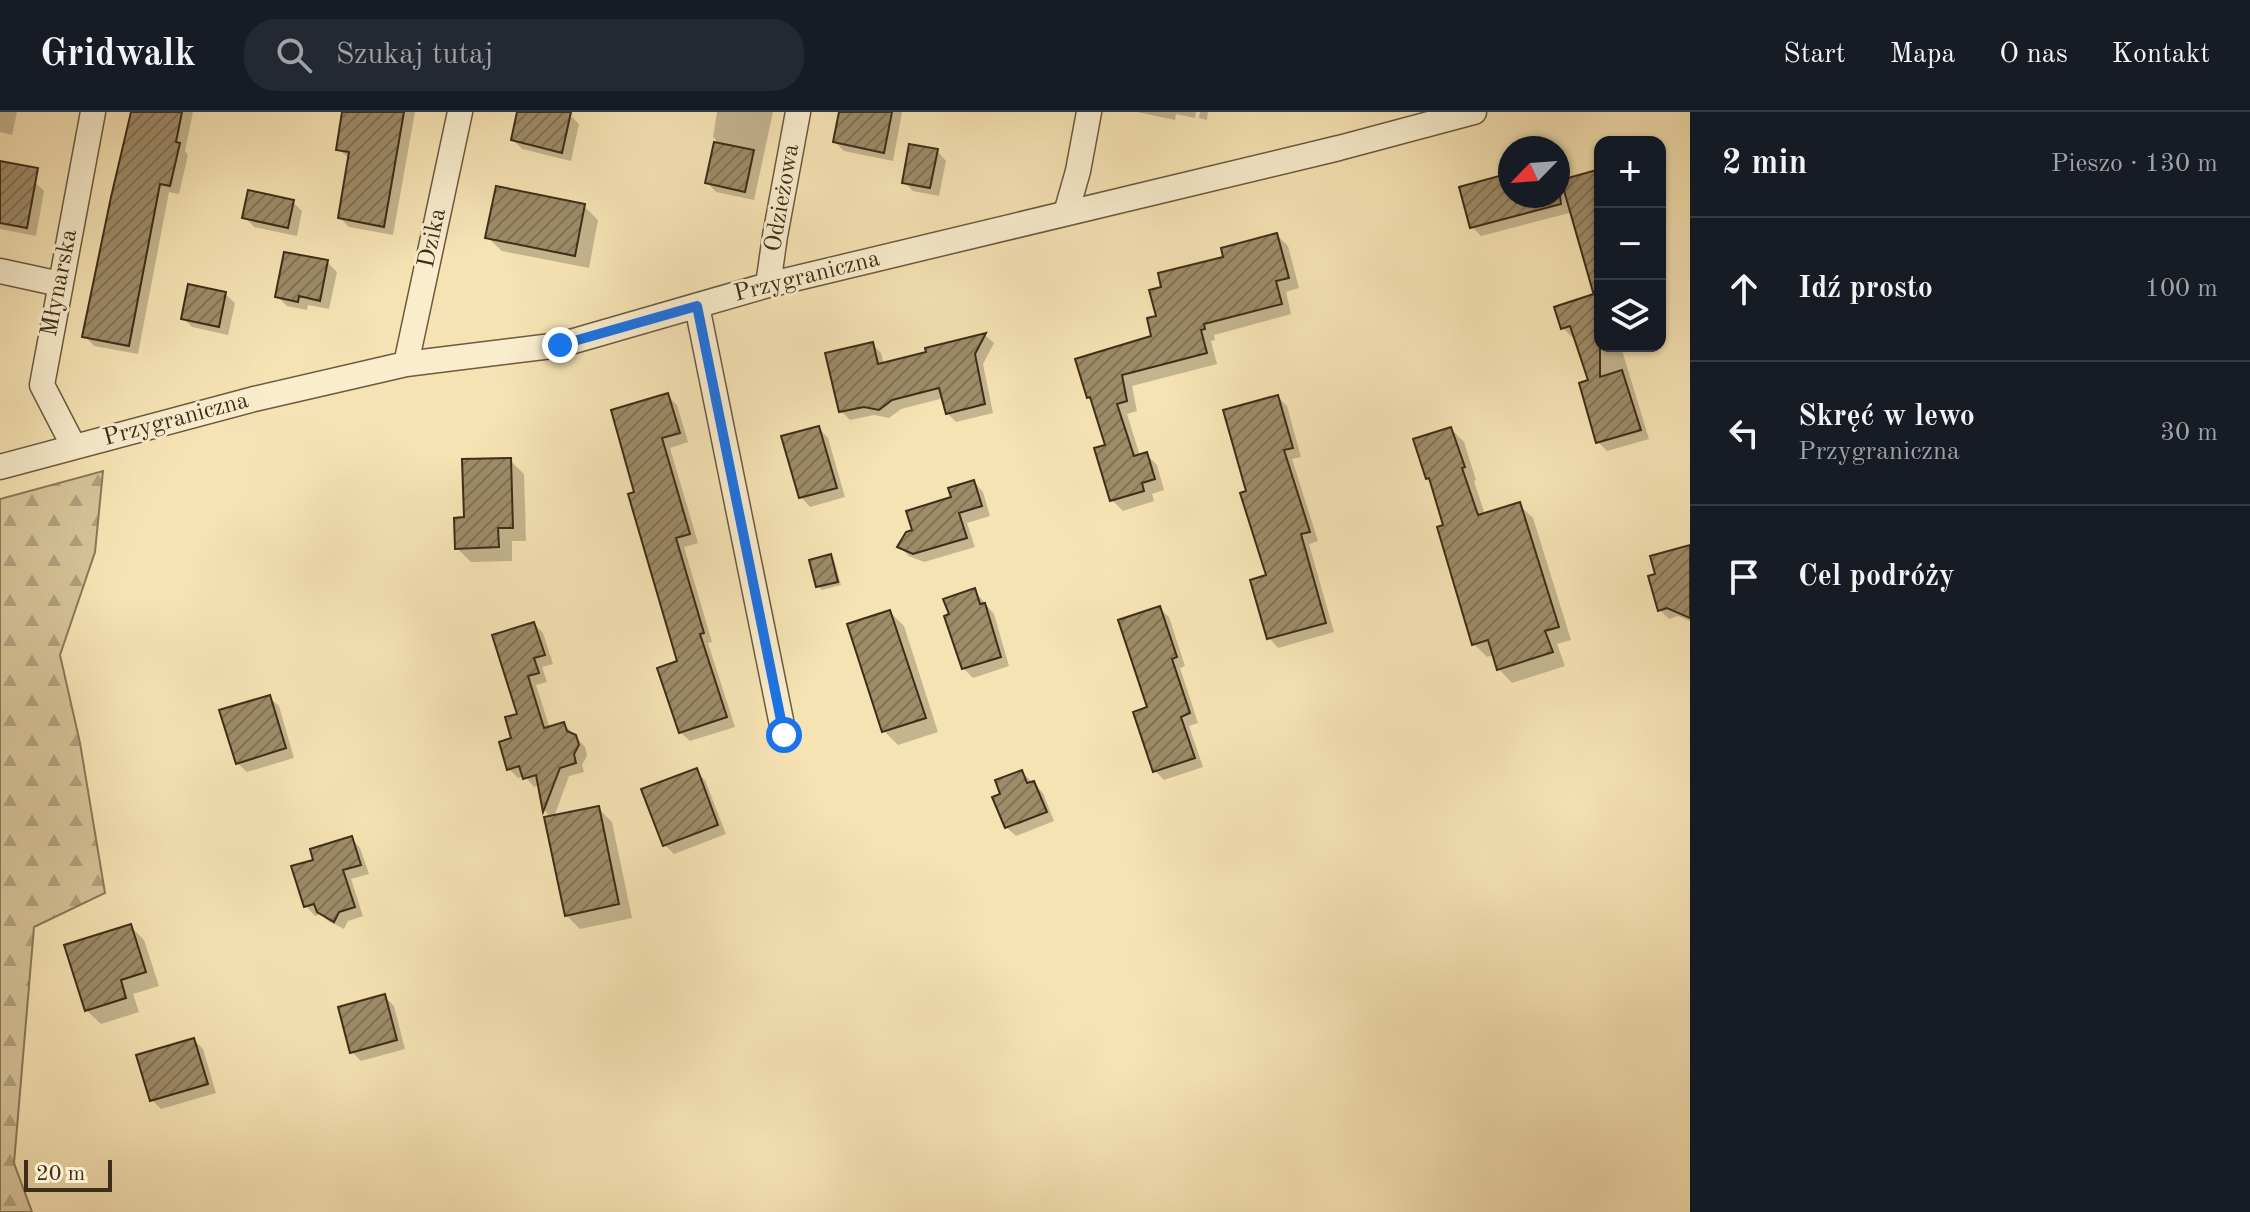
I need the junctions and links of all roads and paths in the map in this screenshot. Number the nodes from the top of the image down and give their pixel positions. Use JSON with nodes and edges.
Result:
{"nodes":[{"id":1,"x":93,"y":112,"type":"edge"},
{"id":2,"x":460,"y":112,"type":"edge"},
{"id":3,"x":798,"y":112,"type":"edge"},
{"id":4,"x":1089,"y":112,"type":"edge"},
{"id":5,"x":1474,"y":112,"type":"edge"},
{"id":6,"x":1386,"y":123,"type":"edge"},
{"id":7,"x":1066,"y":213,"type":"junction"},
{"id":8,"x":0,"y":271,"type":"edge"},
{"id":9,"x":60,"y":284,"type":"junction"},
{"id":10,"x":768,"y":285,"type":"junction"},
{"id":11,"x":697,"y":306,"type":"junction"},
{"id":12,"x":406,"y":364,"type":"junction"},
{"id":13,"x":74,"y":447,"type":"junction"},
{"id":14,"x":0,"y":467,"type":"edge"},
{"id":15,"x":784,"y":735,"type":"dead end"}],
"edges":[{"from":1,"to":9,"type":"street","name":"Młynarska"},
{"from":2,"to":12,"type":"street","name":"Dzika"},
{"from":3,"to":10,"type":"street","name":"Odzieżowa"},
{"from":4,"to":7,"type":"street"},
{"from":5,"to":6,"type":"street","name":"Przygraniczna"},
{"from":6,"to":7,"type":"street","name":"Przygraniczna"},
{"from":7,"to":10,"type":"street","name":"Przygraniczna"},
{"from":8,"to":9,"type":"street"},
{"from":9,"to":13,"type":"street","name":"Młynarska"},
{"from":10,"to":11,"type":"street","name":"Przygraniczna"},
{"from":11,"to":12,"type":"street","name":"Przygraniczna"},
{"from":11,"to":15,"type":"street"},
{"from":12,"to":13,"type":"street","name":"Przygraniczna"},
{"from":13,"to":14,"type":"street","name":"Przygraniczna"}]}
